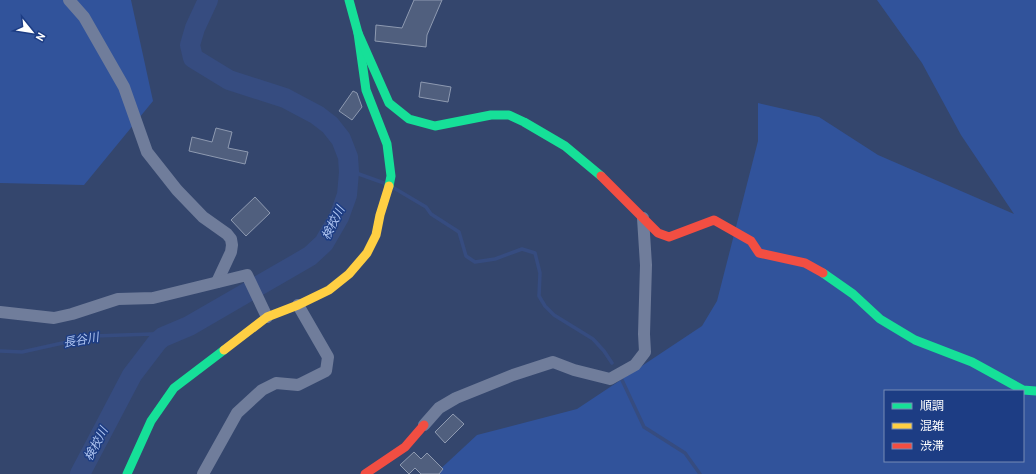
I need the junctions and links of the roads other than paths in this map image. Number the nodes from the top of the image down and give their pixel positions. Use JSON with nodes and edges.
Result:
{"nodes":[{"id":1,"x":69,"y":0,"type":"edge"},
{"id":2,"x":349,"y":0,"type":"edge"},
{"id":3,"x":358,"y":33,"type":"junction"},
{"id":4,"x":643,"y":218,"type":"junction"},
{"id":5,"x":217,"y":282,"type":"junction"},
{"id":6,"x":298,"y":305,"type":"junction"},
{"id":7,"x":0,"y":312,"type":"edge"},
{"id":8,"x":267,"y":317,"type":"junction"},
{"id":9,"x":1036,"y":390,"type":"edge"},
{"id":10,"x":424,"y":425,"type":"joint"},
{"id":11,"x":127,"y":474,"type":"edge"},
{"id":12,"x":202,"y":474,"type":"edge"},
{"id":13,"x":365,"y":474,"type":"edge"}],
"edges":[{"from":1,"to":5,"type":"street"},
{"from":2,"to":3,"type":"street"},
{"from":3,"to":4,"type":"street"},
{"from":3,"to":6,"type":"street"},
{"from":4,"to":9,"type":"street"},
{"from":4,"to":10,"type":"street"},
{"from":5,"to":7,"type":"street"},
{"from":5,"to":8,"type":"street"},
{"from":6,"to":8,"type":"street"},
{"from":6,"to":12,"type":"street"},
{"from":8,"to":11,"type":"street"},
{"from":10,"to":13,"type":"street"}]}
